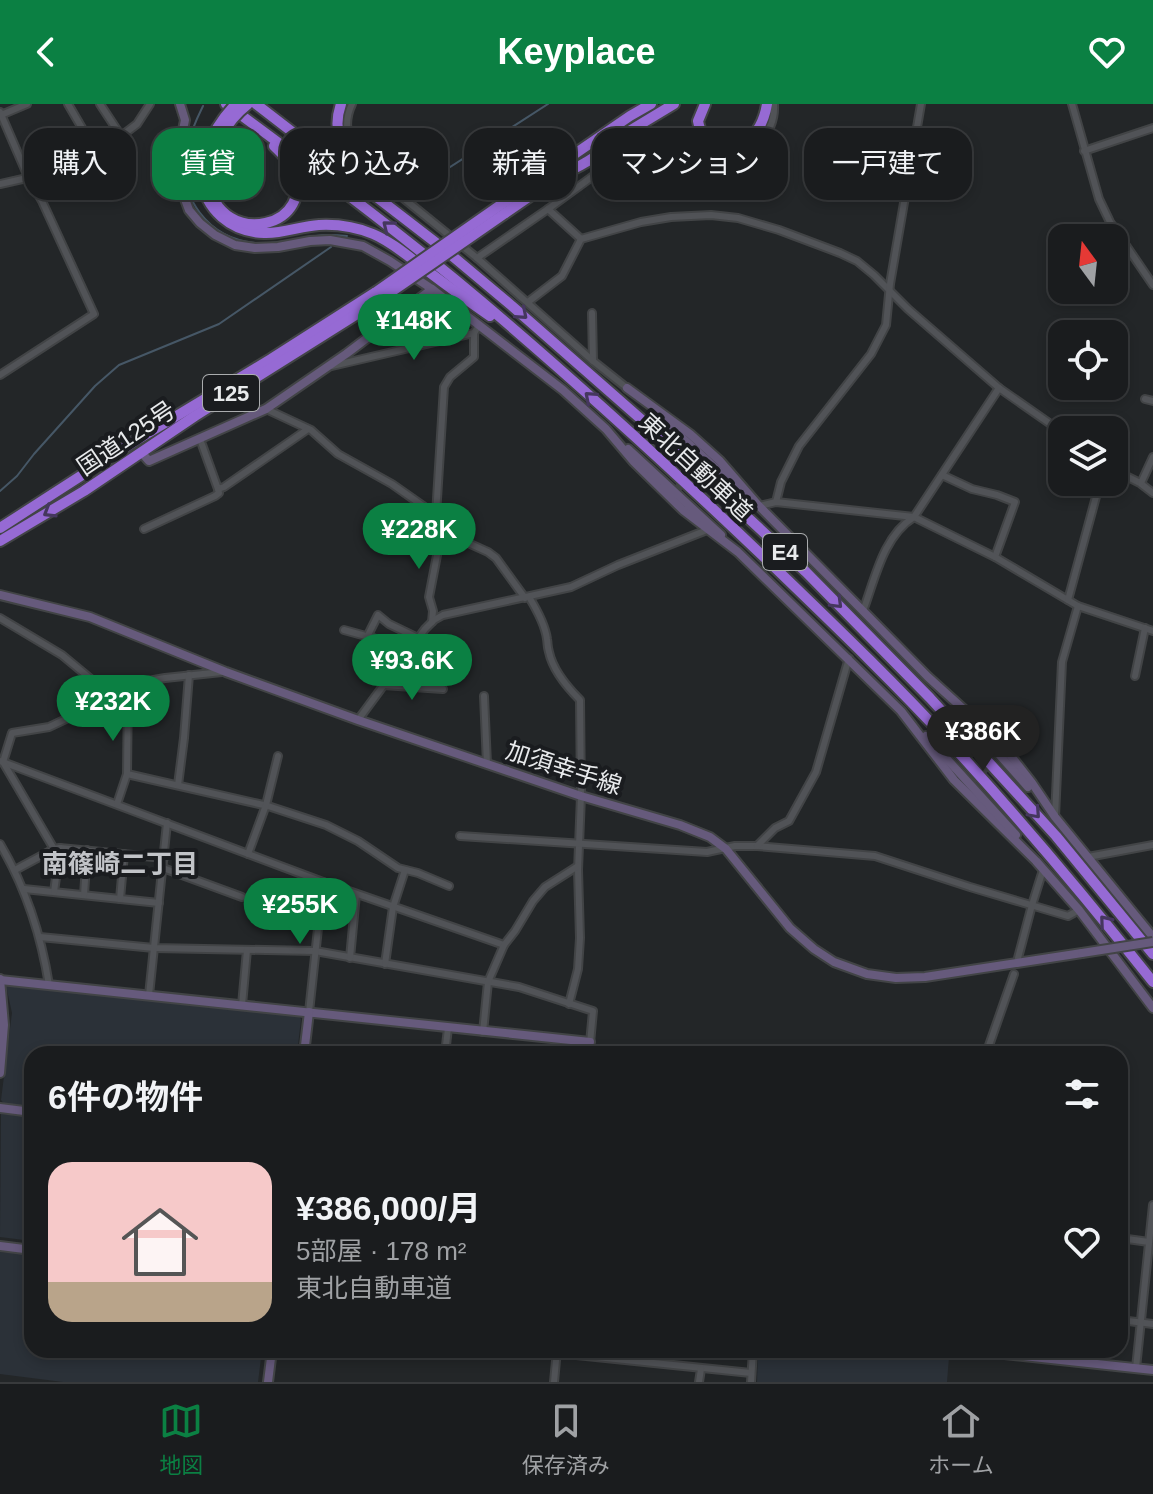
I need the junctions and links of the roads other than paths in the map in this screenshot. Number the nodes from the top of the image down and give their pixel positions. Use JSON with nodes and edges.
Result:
{"nodes":[{"id":1,"x":27,"y":104,"type":"edge"},
{"id":2,"x":68,"y":104,"type":"edge"},
{"id":3,"x":100,"y":104,"type":"edge"},
{"id":4,"x":150,"y":104,"type":"edge"},
{"id":5,"x":180,"y":104,"type":"edge"},
{"id":6,"x":226,"y":104,"type":"edge"},
{"id":7,"x":236,"y":104,"type":"edge"},
{"id":8,"x":248,"y":104,"type":"edge"},
{"id":9,"x":256,"y":104,"type":"edge"},
{"id":10,"x":341,"y":104,"type":"edge"},
{"id":11,"x":352,"y":104,"type":"edge"},
{"id":12,"x":641,"y":104,"type":"edge"},
{"id":13,"x":651,"y":104,"type":"edge"},
{"id":14,"x":674,"y":104,"type":"edge"},
{"id":15,"x":705,"y":104,"type":"edge"},
{"id":16,"x":761,"y":104,"type":"edge"},
{"id":17,"x":767,"y":104,"type":"edge"},
{"id":18,"x":774,"y":104,"type":"edge"},
{"id":19,"x":921,"y":104,"type":"edge"},
{"id":20,"x":1072,"y":104,"type":"edge"},
{"id":21,"x":1,"y":113,"type":"edge"},
{"id":22,"x":630,"y":116,"type":"junction"},
{"id":23,"x":82,"y":128,"type":"edge"},
{"id":24,"x":116,"y":128,"type":"edge"},
{"id":25,"x":132,"y":128,"type":"edge"},
{"id":26,"x":217,"y":128,"type":"edge"},
{"id":27,"x":226,"y":128,"type":"edge"},
{"id":28,"x":259,"y":128,"type":"edge"},
{"id":29,"x":287,"y":128,"type":"edge"},
{"id":30,"x":337,"y":128,"type":"edge"},
{"id":31,"x":700,"y":128,"type":"edge"},
{"id":32,"x":752,"y":128,"type":"edge"},
{"id":33,"x":760,"y":128,"type":"edge"},
{"id":34,"x":1153,"y":128,"type":"edge"},
{"id":35,"x":264,"y":132,"type":"edge"},
{"id":36,"x":264,"y":134,"type":"edge"},
{"id":37,"x":1084,"y":151,"type":"junction"},
{"id":38,"x":576,"y":165,"type":"edge"},
{"id":39,"x":24,"y":167,"type":"edge"},
{"id":40,"x":24,"y":180,"type":"edge"},
{"id":41,"x":0,"y":184,"type":"edge"},
{"id":42,"x":41,"y":200,"type":"edge"},
{"id":43,"x":208,"y":200,"type":"edge"},
{"id":44,"x":216,"y":200,"type":"edge"},
{"id":45,"x":380,"y":200,"type":"edge"},
{"id":46,"x":519,"y":200,"type":"edge"},
{"id":47,"x":548,"y":209,"type":"junction"},
{"id":48,"x":502,"y":210,"type":"junction"},
{"id":49,"x":581,"y":239,"type":"junction"},
{"id":50,"x":477,"y":258,"type":"junction"},
{"id":51,"x":1153,"y":285,"type":"edge"},
{"id":52,"x":432,"y":289,"type":"junction"},
{"id":53,"x":890,"y":290,"type":"junction"},
{"id":54,"x":379,"y":296,"type":"junction"},
{"id":55,"x":528,"y":302,"type":"junction"},
{"id":56,"x":592,"y":313,"type":"dead end"},
{"id":57,"x":481,"y":325,"type":"junction"},
{"id":58,"x":474,"y":333,"type":"junction"},
{"id":59,"x":534,"y":348,"type":"junction"},
{"id":60,"x":593,"y":361,"type":"junction"},
{"id":61,"x":329,"y":366,"type":"junction"},
{"id":62,"x":0,"y":375,"type":"edge"},
{"id":63,"x":627,"y":388,"type":"joint"},
{"id":64,"x":999,"y":388,"type":"junction"},
{"id":65,"x":640,"y":399,"type":"junction"},
{"id":66,"x":266,"y":409,"type":"junction"},
{"id":67,"x":1048,"y":422,"type":"edge"},
{"id":68,"x":308,"y":429,"type":"junction"},
{"id":69,"x":606,"y":429,"type":"junction"},
{"id":70,"x":200,"y":439,"type":"junction"},
{"id":71,"x":135,"y":441,"type":"junction"},
{"id":72,"x":141,"y":452,"type":"junction"},
{"id":73,"x":1153,"y":457,"type":"edge"},
{"id":74,"x":942,"y":475,"type":"junction"},
{"id":75,"x":1128,"y":477,"type":"edge"},
{"id":76,"x":1141,"y":483,"type":"junction"},
{"id":77,"x":218,"y":489,"type":"junction"},
{"id":78,"x":1153,"y":493,"type":"edge"},
{"id":79,"x":1096,"y":496,"type":"edge"},
{"id":80,"x":776,"y":502,"type":"junction"},
{"id":81,"x":759,"y":506,"type":"junction"},
{"id":82,"x":436,"y":515,"type":"junction"},
{"id":83,"x":914,"y":517,"type":"junction"},
{"id":84,"x":0,"y":520,"type":"edge"},
{"id":85,"x":443,"y":524,"type":"junction"},
{"id":86,"x":0,"y":528,"type":"edge"},
{"id":87,"x":144,"y":529,"type":"dead end"},
{"id":88,"x":711,"y":529,"type":"junction"},
{"id":89,"x":0,"y":541,"type":"edge"},
{"id":90,"x":995,"y":557,"type":"junction"},
{"id":91,"x":0,"y":595,"type":"edge"},
{"id":92,"x":527,"y":598,"type":"junction"},
{"id":93,"x":1068,"y":600,"type":"junction"},
{"id":94,"x":1078,"y":606,"type":"junction"},
{"id":95,"x":863,"y":611,"type":"junction"},
{"id":96,"x":0,"y":618,"type":"edge"},
{"id":97,"x":432,"y":622,"type":"junction"},
{"id":98,"x":1145,"y":628,"type":"junction"},
{"id":99,"x":344,"y":630,"type":"dead end"},
{"id":100,"x":1153,"y":631,"type":"edge"},
{"id":101,"x":367,"y":637,"type":"junction"},
{"id":102,"x":418,"y":638,"type":"junction"},
{"id":103,"x":408,"y":652,"type":"junction"},
{"id":104,"x":849,"y":658,"type":"junction"},
{"id":105,"x":226,"y":672,"type":"junction"},
{"id":106,"x":189,"y":675,"type":"junction"},
{"id":107,"x":1135,"y":676,"type":"dead end"},
{"id":108,"x":383,"y":685,"type":"junction"},
{"id":109,"x":128,"y":686,"type":"junction"},
{"id":110,"x":103,"y":689,"type":"junction"},
{"id":111,"x":443,"y":689,"type":"dead end"},
{"id":112,"x":484,"y":696,"type":"dead end"},
{"id":113,"x":953,"y":700,"type":"junction"},
{"id":114,"x":89,"y":705,"type":"junction"},
{"id":115,"x":901,"y":711,"type":"junction"},
{"id":116,"x":128,"y":717,"type":"junction"},
{"id":117,"x":358,"y":720,"type":"junction"},
{"id":118,"x":278,"y":756,"type":"dead end"},
{"id":119,"x":1,"y":761,"type":"edge"},
{"id":120,"x":487,"y":764,"type":"junction"},
{"id":121,"x":127,"y":774,"type":"junction"},
{"id":122,"x":178,"y":785,"type":"junction"},
{"id":123,"x":581,"y":796,"type":"junction"},
{"id":124,"x":117,"y":804,"type":"junction"},
{"id":125,"x":266,"y":805,"type":"junction"},
{"id":126,"x":1055,"y":817,"type":"junction"},
{"id":127,"x":167,"y":823,"type":"junction"},
{"id":128,"x":460,"y":836,"type":"dead end"},
{"id":129,"x":0,"y":844,"type":"edge"},
{"id":130,"x":579,"y":844,"type":"junction"},
{"id":131,"x":1153,"y":845,"type":"edge"},
{"id":132,"x":757,"y":846,"type":"junction"},
{"id":133,"x":57,"y":848,"type":"junction"},
{"id":134,"x":726,"y":849,"type":"junction"},
{"id":135,"x":87,"y":850,"type":"junction"},
{"id":136,"x":124,"y":854,"type":"junction"},
{"id":137,"x":248,"y":854,"type":"junction"},
{"id":138,"x":1088,"y":857,"type":"junction"},
{"id":139,"x":164,"y":858,"type":"junction"},
{"id":140,"x":1036,"y":861,"type":"junction"},
{"id":141,"x":579,"y":866,"type":"junction"},
{"id":142,"x":163,"y":868,"type":"junction"},
{"id":143,"x":15,"y":870,"type":"junction"},
{"id":144,"x":405,"y":870,"type":"junction"},
{"id":145,"x":1043,"y":870,"type":"junction"},
{"id":146,"x":323,"y":882,"type":"junction"},
{"id":147,"x":449,"y":886,"type":"dead end"},
{"id":148,"x":24,"y":889,"type":"junction"},
{"id":149,"x":54,"y":892,"type":"junction"},
{"id":150,"x":356,"y":894,"type":"junction"},
{"id":151,"x":84,"y":895,"type":"junction"},
{"id":152,"x":242,"y":897,"type":"dead end"},
{"id":153,"x":120,"y":899,"type":"junction"},
{"id":154,"x":159,"y":903,"type":"junction"},
{"id":155,"x":1032,"y":905,"type":"junction"},
{"id":156,"x":393,"y":907,"type":"junction"},
{"id":157,"x":1079,"y":910,"type":"junction"},
{"id":158,"x":40,"y":937,"type":"junction"},
{"id":159,"x":1153,"y":940,"type":"edge"},
{"id":160,"x":504,"y":945,"type":"junction"},
{"id":161,"x":154,"y":948,"type":"junction"},
{"id":162,"x":247,"y":950,"type":"junction"},
{"id":163,"x":315,"y":951,"type":"junction"},
{"id":164,"x":1153,"y":954,"type":"edge"},
{"id":165,"x":350,"y":958,"type":"junction"},
{"id":166,"x":1018,"y":958,"type":"dead end"},
{"id":167,"x":385,"y":964,"type":"junction"},
{"id":168,"x":1014,"y":974,"type":"dead end"},
{"id":169,"x":0,"y":980,"type":"edge"},
{"id":170,"x":488,"y":982,"type":"junction"},
{"id":171,"x":1153,"y":982,"type":"edge"},
{"id":172,"x":49,"y":985,"type":"junction"},
{"id":173,"x":149,"y":995,"type":"junction"},
{"id":174,"x":569,"y":1004,"type":"junction"},
{"id":175,"x":242,"y":1005,"type":"junction"},
{"id":176,"x":1153,"y":1008,"type":"edge"},
{"id":177,"x":309,"y":1012,"type":"junction"},
{"id":178,"x":448,"y":1028,"type":"junction"},
{"id":179,"x":483,"y":1032,"type":"junction"},
{"id":180,"x":590,"y":1042,"type":"junction"},
{"id":181,"x":305,"y":1046,"type":"edge"},
{"id":182,"x":446,"y":1046,"type":"edge"},
{"id":183,"x":590,"y":1046,"type":"edge"},
{"id":184,"x":989,"y":1046,"type":"edge"},
{"id":185,"x":0,"y":1072,"type":"edge"},
{"id":186,"x":0,"y":1108,"type":"edge"},
{"id":187,"x":24,"y":1111,"type":"edge"},
{"id":188,"x":1153,"y":1205,"type":"edge"},
{"id":189,"x":1128,"y":1239,"type":"edge"},
{"id":190,"x":1149,"y":1242,"type":"junction"},
{"id":191,"x":0,"y":1246,"type":"edge"},
{"id":192,"x":24,"y":1249,"type":"edge"},
{"id":193,"x":1149,"y":1283,"type":"edge"},
{"id":194,"x":1128,"y":1321,"type":"edge"},
{"id":195,"x":1140,"y":1322,"type":"junction"},
{"id":196,"x":1153,"y":1324,"type":"edge"},
{"id":197,"x":271,"y":1358,"type":"edge"},
{"id":198,"x":556,"y":1358,"type":"edge"},
{"id":199,"x":613,"y":1358,"type":"edge"},
{"id":200,"x":752,"y":1358,"type":"edge"},
{"id":201,"x":1042,"y":1358,"type":"edge"},
{"id":202,"x":1136,"y":1368,"type":"junction"},
{"id":203,"x":701,"y":1369,"type":"junction"},
{"id":204,"x":1153,"y":1370,"type":"edge"},
{"id":205,"x":751,"y":1373,"type":"junction"},
{"id":206,"x":268,"y":1382,"type":"edge"},
{"id":207,"x":554,"y":1382,"type":"edge"},
{"id":208,"x":699,"y":1382,"type":"edge"},
{"id":209,"x":751,"y":1382,"type":"edge"}],
"edges":[{"from":1,"to":21,"type":"street"},
{"from":2,"to":23,"type":"street"},
{"from":3,"to":24,"type":"street"},
{"from":4,"to":25,"type":"street"},
{"from":5,"to":52,"type":"street"},
{"from":6,"to":28,"type":"highway","name":"東北自動車道","number":"E4"},
{"from":7,"to":26,"type":"highway","bridge":true},
{"from":8,"to":27,"type":"highway","bridge":true},
{"from":9,"to":29,"type":"highway","name":"東北自動車道","number":"E4"},
{"from":10,"to":30,"type":"highway"},
{"from":11,"to":50,"type":"street"},
{"from":12,"to":22,"type":"highway"},
{"from":13,"to":22,"type":"highway","name":"国道125号","number":"125"},
{"from":14,"to":38,"type":"highway","name":"国道125号","number":"125"},
{"from":15,"to":31,"type":"highway"},
{"from":16,"to":32,"type":"highway"},
{"from":17,"to":33,"type":"highway"},
{"from":18,"to":47,"type":"street"},
{"from":19,"to":53,"type":"street"},
{"from":20,"to":37,"type":"street"},
{"from":21,"to":39,"type":"street"},
{"from":22,"to":48,"type":"highway","name":"国道125号","number":"125"},
{"from":34,"to":37,"type":"street"},
{"from":59,"to":35,"type":"highway","name":"東北自動車道","number":"E4","one_way":true},
{"from":36,"to":44,"type":"highway"},
{"from":37,"to":51,"type":"street"},
{"from":40,"to":41,"type":"street"},
{"from":42,"to":62,"type":"street"},
{"from":43,"to":59,"type":"highway"},
{"from":45,"to":164,"type":"highway","name":"東北自動車道","number":"E4","one_way":true},
{"from":46,"to":48,"type":"highway","name":"国道125号","number":"125"},
{"from":47,"to":49,"type":"street"},
{"from":47,"to":50,"type":"street"},
{"from":48,"to":54,"type":"highway","name":"国道125号","number":"125","bridge":true},
{"from":49,"to":53,"type":"street"},
{"from":49,"to":55,"type":"street"},
{"from":50,"to":55,"type":"street"},
{"from":52,"to":57,"type":"street"},
{"from":52,"to":61,"type":"street"},
{"from":53,"to":64,"type":"street"},
{"from":53,"to":80,"type":"street"},
{"from":54,"to":71,"type":"highway","name":"国道125号","number":"125"},
{"from":54,"to":72,"type":"highway","name":"国道125号","number":"125"},
{"from":55,"to":60,"type":"street"},
{"from":56,"to":60,"type":"street"},
{"from":57,"to":58,"type":"street"},
{"from":57,"to":69,"type":"street"},
{"from":58,"to":61,"type":"street"},
{"from":58,"to":82,"type":"street"},
{"from":171,"to":59,"type":"highway","name":"東北自動車道","number":"E4","one_way":true},
{"from":60,"to":63,"type":"street"},
{"from":61,"to":66,"type":"street"},
{"from":63,"to":65,"type":"street"},
{"from":64,"to":67,"type":"street"},
{"from":64,"to":74,"type":"street"},
{"from":65,"to":81,"type":"street"},
{"from":65,"to":81,"type":"street"},
{"from":66,"to":68,"type":"street"},
{"from":66,"to":70,"type":"street"},
{"from":68,"to":77,"type":"street"},
{"from":68,"to":82,"type":"street"},
{"from":69,"to":88,"type":"street"},
{"from":69,"to":88,"type":"street"},
{"from":70,"to":72,"type":"street"},
{"from":70,"to":77,"type":"street"},
{"from":71,"to":84,"type":"highway"},
{"from":71,"to":86,"type":"highway","name":"国道125号","number":"125"},
{"from":72,"to":89,"type":"highway","name":"国道125号","number":"125","one_way":true},
{"from":73,"to":76,"type":"street"},
{"from":74,"to":83,"type":"street"},
{"from":74,"to":90,"type":"street"},
{"from":75,"to":76,"type":"street"},
{"from":76,"to":78,"type":"street"},
{"from":77,"to":87,"type":"street"},
{"from":79,"to":93,"type":"street"},
{"from":80,"to":81,"type":"street"},
{"from":80,"to":83,"type":"street"},
{"from":81,"to":95,"type":"street"},
{"from":82,"to":85,"type":"street"},
{"from":83,"to":90,"type":"street"},
{"from":83,"to":95,"type":"street"},
{"from":85,"to":92,"type":"street"},
{"from":85,"to":97,"type":"street"},
{"from":88,"to":92,"type":"street"},
{"from":88,"to":104,"type":"street"},
{"from":90,"to":93,"type":"street"},
{"from":91,"to":105,"type":"street","name":"加須幸手線"},
{"from":92,"to":97,"type":"street"},
{"from":92,"to":123,"type":"street"},
{"from":93,"to":94,"type":"street"},
{"from":94,"to":98,"type":"street"},
{"from":94,"to":126,"type":"street"},
{"from":95,"to":113,"type":"street"},
{"from":96,"to":110,"type":"street"},
{"from":97,"to":102,"type":"street"},
{"from":98,"to":100,"type":"street"},
{"from":98,"to":107,"type":"street"},
{"from":99,"to":101,"type":"street"},
{"from":101,"to":102,"type":"street"},
{"from":101,"to":103,"type":"street"},
{"from":102,"to":103,"type":"street"},
{"from":103,"to":108,"type":"street"},
{"from":104,"to":115,"type":"street"},
{"from":104,"to":132,"type":"street"},
{"from":105,"to":106,"type":"street"},
{"from":105,"to":117,"type":"street","name":"加須幸手線"},
{"from":106,"to":109,"type":"street"},
{"from":106,"to":122,"type":"street"},
{"from":108,"to":111,"type":"street"},
{"from":108,"to":117,"type":"street"},
{"from":109,"to":110,"type":"street"},
{"from":109,"to":116,"type":"street"},
{"from":110,"to":114,"type":"street"},
{"from":112,"to":120,"type":"street"},
{"from":113,"to":126,"type":"street"},
{"from":113,"to":126,"type":"street"},
{"from":114,"to":116,"type":"street"},
{"from":114,"to":119,"type":"street"},
{"from":115,"to":140,"type":"street"},
{"from":115,"to":140,"type":"street"},
{"from":116,"to":121,"type":"street"},
{"from":117,"to":120,"type":"street","name":"加須幸手線"},
{"from":118,"to":125,"type":"street"},
{"from":119,"to":124,"type":"street"},
{"from":119,"to":133,"type":"street"},
{"from":120,"to":123,"type":"street","name":"加須幸手線"},
{"from":121,"to":122,"type":"street"},
{"from":121,"to":124,"type":"street"},
{"from":122,"to":125,"type":"street"},
{"from":123,"to":130,"type":"street"},
{"from":123,"to":134,"type":"street","name":"加須幸手線"},
{"from":124,"to":127,"type":"street"},
{"from":125,"to":137,"type":"street"},
{"from":125,"to":144,"type":"street"},
{"from":126,"to":138,"type":"street"},
{"from":127,"to":137,"type":"street"},
{"from":127,"to":139,"type":"street"},
{"from":128,"to":130,"type":"street"},
{"from":129,"to":143,"type":"street"},
{"from":130,"to":134,"type":"street"},
{"from":130,"to":141,"type":"street"},
{"from":131,"to":138,"type":"street"},
{"from":132,"to":134,"type":"street"},
{"from":132,"to":155,"type":"street"},
{"from":133,"to":135,"type":"street"},
{"from":133,"to":143,"type":"street"},
{"from":133,"to":149,"type":"street"},
{"from":134,"to":159,"type":"street","name":"加須幸手線","bridge":true},
{"from":135,"to":136,"type":"street"},
{"from":135,"to":151,"type":"street"},
{"from":136,"to":139,"type":"street"},
{"from":136,"to":153,"type":"street"},
{"from":137,"to":146,"type":"street"},
{"from":138,"to":159,"type":"street"},
{"from":139,"to":142,"type":"street"},
{"from":140,"to":145,"type":"street"},
{"from":141,"to":160,"type":"street"},
{"from":141,"to":174,"type":"street"},
{"from":142,"to":152,"type":"street"},
{"from":142,"to":154,"type":"street"},
{"from":143,"to":148,"type":"street"},
{"from":144,"to":147,"type":"street"},
{"from":144,"to":156,"type":"street"},
{"from":145,"to":155,"type":"street"},
{"from":145,"to":157,"type":"street"},
{"from":146,"to":150,"type":"street"},
{"from":146,"to":163,"type":"street"},
{"from":148,"to":149,"type":"street"},
{"from":148,"to":158,"type":"street"},
{"from":149,"to":151,"type":"street"},
{"from":150,"to":156,"type":"street"},
{"from":150,"to":165,"type":"street"},
{"from":151,"to":153,"type":"street"},
{"from":153,"to":154,"type":"street"},
{"from":154,"to":161,"type":"street"},
{"from":155,"to":157,"type":"street"},
{"from":155,"to":166,"type":"street"},
{"from":156,"to":160,"type":"street"},
{"from":156,"to":167,"type":"street"},
{"from":157,"to":176,"type":"street"},
{"from":158,"to":161,"type":"street"},
{"from":158,"to":172,"type":"street"},
{"from":160,"to":170,"type":"street"},
{"from":161,"to":162,"type":"street"},
{"from":161,"to":173,"type":"street"},
{"from":162,"to":163,"type":"street"},
{"from":162,"to":175,"type":"street"},
{"from":163,"to":165,"type":"street"},
{"from":163,"to":177,"type":"street"},
{"from":165,"to":167,"type":"street"},
{"from":167,"to":170,"type":"street"},
{"from":168,"to":184,"type":"street"},
{"from":169,"to":172,"type":"street"},
{"from":169,"to":185,"type":"street"},
{"from":170,"to":174,"type":"street"},
{"from":170,"to":179,"type":"street"},
{"from":172,"to":173,"type":"street"},
{"from":173,"to":175,"type":"street"},
{"from":174,"to":180,"type":"street"},
{"from":175,"to":177,"type":"street"},
{"from":177,"to":178,"type":"street"},
{"from":177,"to":181,"type":"street"},
{"from":178,"to":179,"type":"street"},
{"from":178,"to":182,"type":"street"},
{"from":179,"to":180,"type":"street"},
{"from":180,"to":183,"type":"street"},
{"from":186,"to":187,"type":"street"},
{"from":188,"to":190,"type":"street"},
{"from":189,"to":190,"type":"street"},
{"from":190,"to":193,"type":"street"},
{"from":191,"to":192,"type":"street"},
{"from":193,"to":195,"type":"street"},
{"from":194,"to":195,"type":"street"},
{"from":195,"to":196,"type":"street"},
{"from":195,"to":202,"type":"street"},
{"from":197,"to":206,"type":"street"},
{"from":198,"to":207,"type":"street"},
{"from":199,"to":203,"type":"street"},
{"from":200,"to":205,"type":"street"},
{"from":201,"to":202,"type":"street"},
{"from":202,"to":204,"type":"street"},
{"from":203,"to":205,"type":"street"},
{"from":203,"to":208,"type":"street"},
{"from":205,"to":209,"type":"street"}]}
